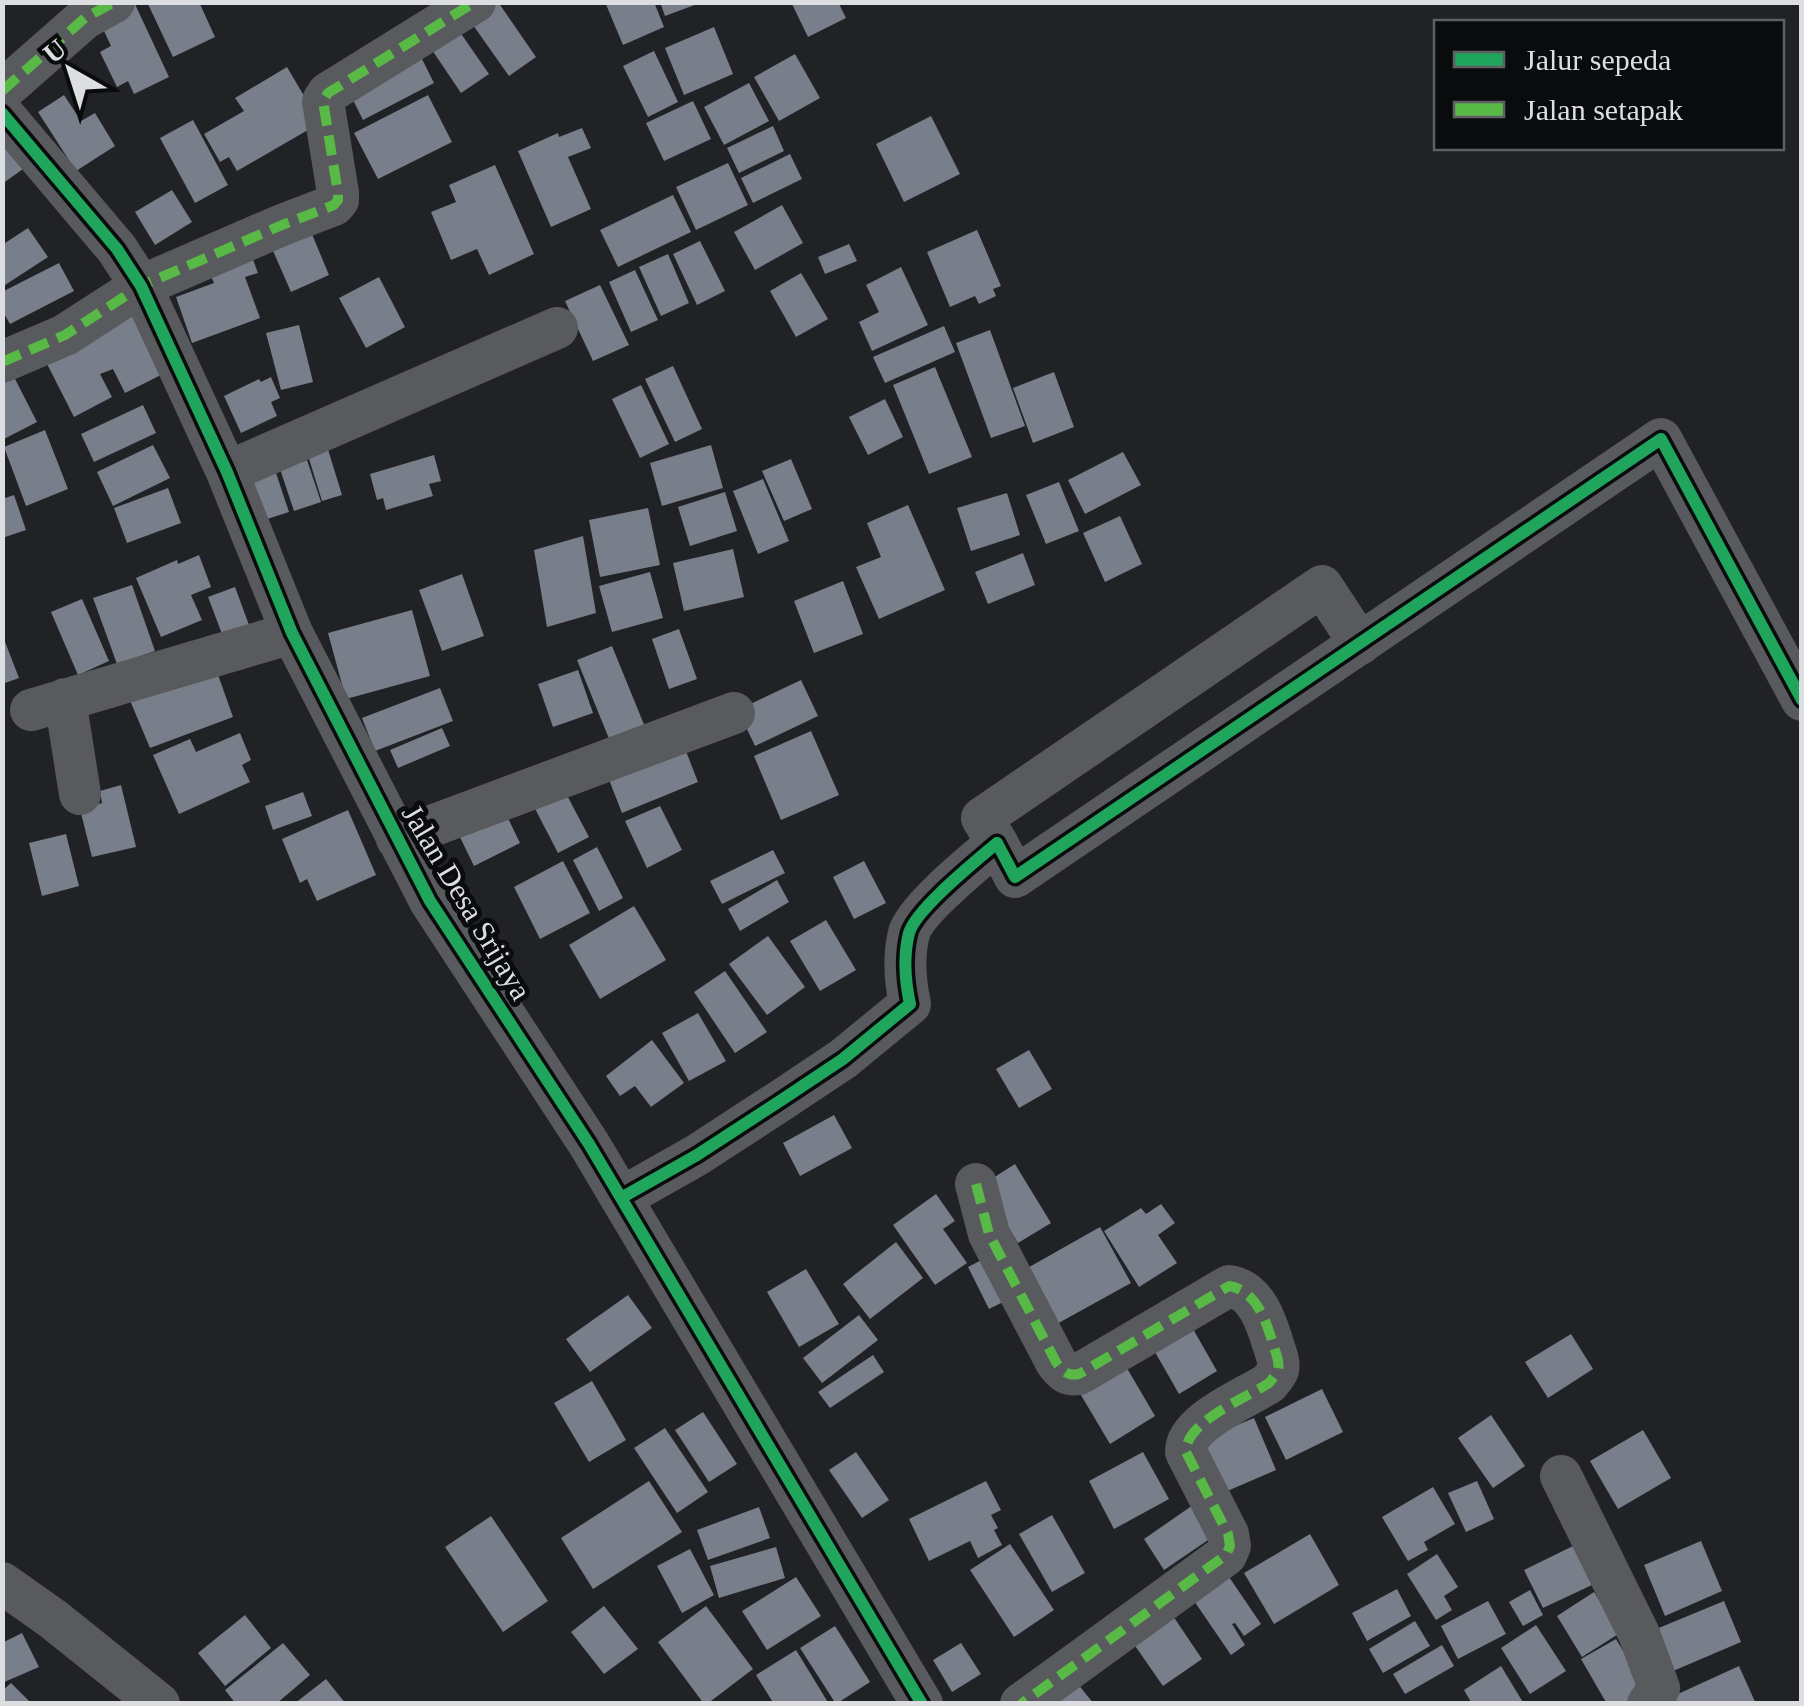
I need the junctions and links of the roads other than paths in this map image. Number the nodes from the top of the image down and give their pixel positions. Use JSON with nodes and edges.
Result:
{"nodes":[{"id":1,"x":114,"y":2,"type":"edge"},
{"id":2,"x":476,"y":2,"type":"edge"},
{"id":3,"x":2,"y":91,"type":"edge"},
{"id":4,"x":2,"y":113,"type":"edge"},
{"id":5,"x":141,"y":286,"type":"junction"},
{"id":6,"x":556,"y":328,"type":"dead end"},
{"id":7,"x":2,"y":362,"type":"edge"},
{"id":8,"x":228,"y":472,"type":"junction"},
{"id":9,"x":292,"y":633,"type":"junction"},
{"id":10,"x":1360,"y":644,"type":"junction"},
{"id":11,"x":1802,"y":700,"type":"edge"},
{"id":12,"x":734,"y":713,"type":"dead end"},
{"id":13,"x":80,"y":794,"type":"dead end"},
{"id":14,"x":397,"y":839,"type":"junction"},
{"id":15,"x":996,"y":843,"type":"junction"},
{"id":16,"x":976,"y":1184,"type":"dead end"},
{"id":17,"x":621,"y":1198,"type":"junction"},
{"id":18,"x":1562,"y":1476,"type":"dead end"},
{"id":19,"x":2,"y":1583,"type":"edge"},
{"id":20,"x":159,"y":1704,"type":"edge"},
{"id":21,"x":922,"y":1704,"type":"edge"},
{"id":22,"x":1021,"y":1704,"type":"edge"},
{"id":23,"x":1648,"y":1704,"type":"edge"}],
"edges":[{"from":1,"to":3,"type":"street"},
{"from":2,"to":5,"type":"street"},
{"from":4,"to":5,"type":"street","name":"Jalan Desa Srijaya"},
{"from":5,"to":7,"type":"street"},
{"from":5,"to":8,"type":"street","name":"Jalan Desa Srijaya"},
{"from":6,"to":8,"type":"street"},
{"from":8,"to":9,"type":"street","name":"Jalan Desa Srijaya"},
{"from":9,"to":13,"type":"street"},
{"from":9,"to":14,"type":"street","name":"Jalan Desa Srijaya"},
{"from":10,"to":11,"type":"street"},
{"from":10,"to":15,"type":"street"},
{"from":10,"to":15,"type":"street"},
{"from":12,"to":14,"type":"street"},
{"from":14,"to":17,"type":"street","name":"Jalan Desa Srijaya"},
{"from":15,"to":17,"type":"street"},
{"from":16,"to":22,"type":"street"},
{"from":17,"to":21,"type":"street","name":"Jalan Desa Srijaya"},
{"from":18,"to":23,"type":"street"},
{"from":19,"to":20,"type":"street"}]}
